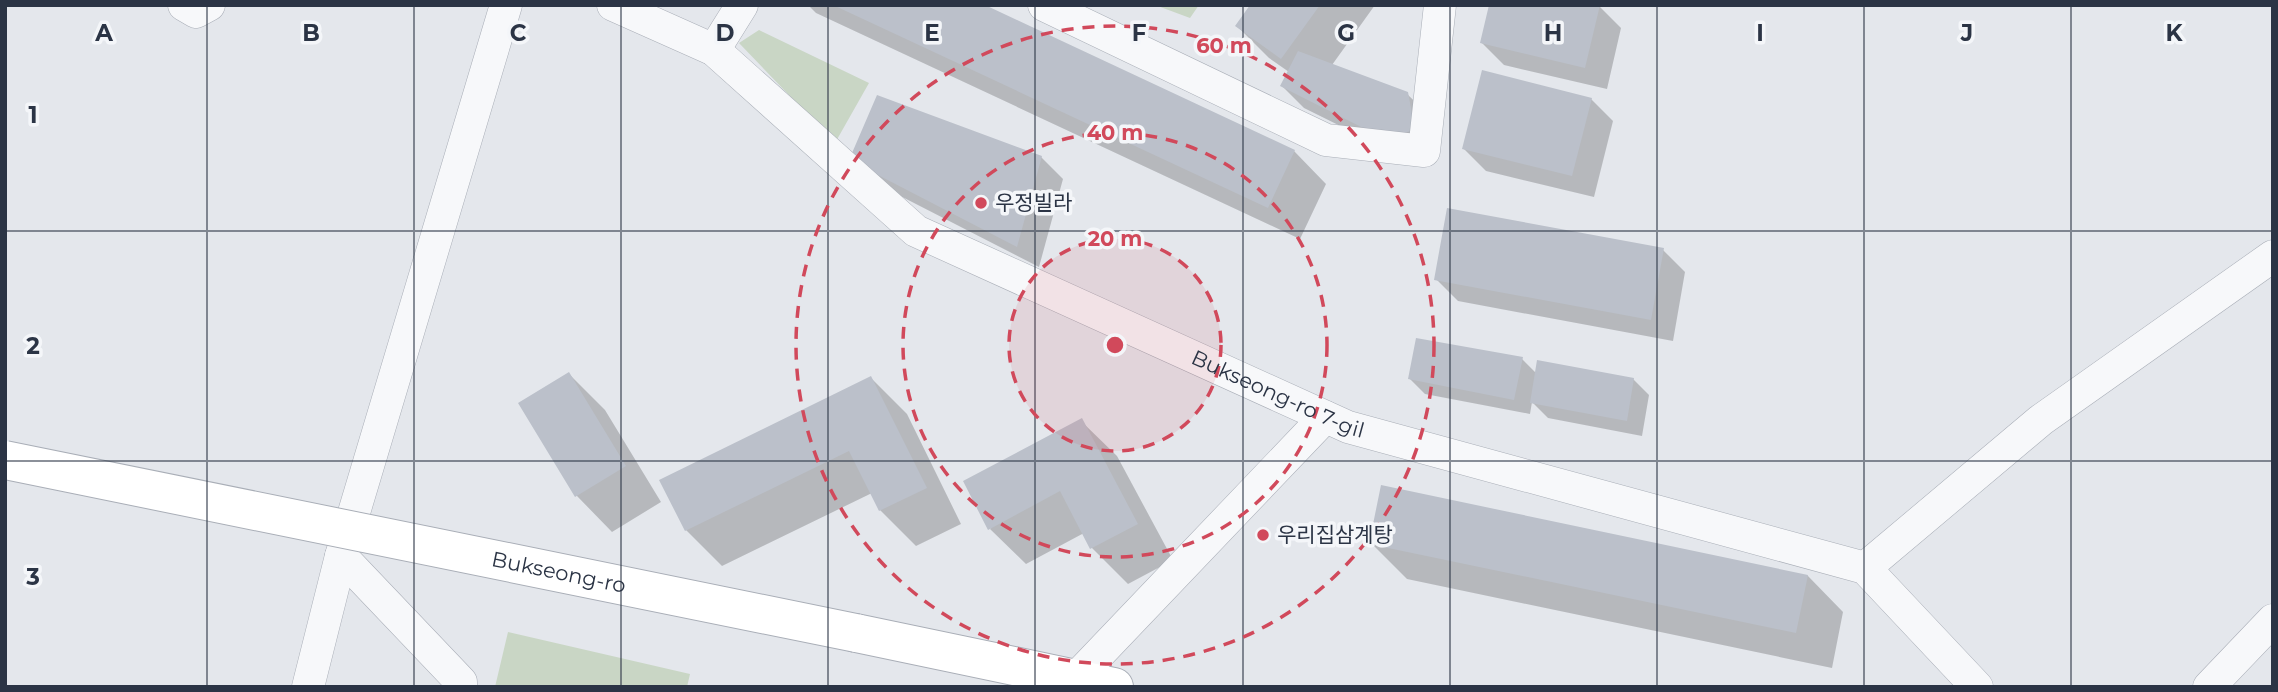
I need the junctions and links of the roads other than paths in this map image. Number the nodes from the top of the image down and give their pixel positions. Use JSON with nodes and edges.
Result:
{"nodes":[{"id":1,"x":184,"y":5,"type":"edge"},
{"id":2,"x":209,"y":5,"type":"edge"},
{"id":3,"x":506,"y":5,"type":"edge"},
{"id":4,"x":613,"y":5,"type":"edge"},
{"id":5,"x":742,"y":5,"type":"edge"},
{"id":6,"x":1044,"y":5,"type":"edge"},
{"id":7,"x":1440,"y":5,"type":"edge"},
{"id":8,"x":714,"y":51,"type":"junction"},
{"id":9,"x":2273,"y":256,"type":"edge"},
{"id":10,"x":1325,"y":418,"type":"junction"},
{"id":11,"x":5,"y":460,"type":"edge"},
{"id":12,"x":341,"y":556,"type":"junction"},
{"id":13,"x":1865,"y":568,"type":"junction"},
{"id":14,"x":2273,"y":620,"type":"edge"},
{"id":15,"x":1075,"y":679,"type":"junction"},
{"id":16,"x":308,"y":687,"type":"edge"},
{"id":17,"x":461,"y":687,"type":"edge"},
{"id":18,"x":1114,"y":687,"type":"edge"},
{"id":19,"x":1977,"y":687,"type":"edge"},
{"id":20,"x":2210,"y":687,"type":"edge"}],
"edges":[{"from":1,"to":2,"type":"street"},
{"from":3,"to":12,"type":"street"},
{"from":4,"to":8,"type":"street","name":"Bukseong-ro 7-gil"},
{"from":5,"to":8,"type":"street"},
{"from":6,"to":7,"type":"street"},
{"from":8,"to":10,"type":"street","name":"Bukseong-ro 7-gil"},
{"from":9,"to":13,"type":"street"},
{"from":10,"to":13,"type":"street","name":"Bukseong-ro 7-gil"},
{"from":10,"to":15,"type":"street"},
{"from":11,"to":15,"type":"main road","name":"Bukseong-ro","bridge":true},
{"from":12,"to":16,"type":"street"},
{"from":12,"to":17,"type":"street"},
{"from":13,"to":19,"type":"street"},
{"from":14,"to":20,"type":"street"},
{"from":15,"to":18,"type":"main road","name":"Bukseong-ro"}]}
